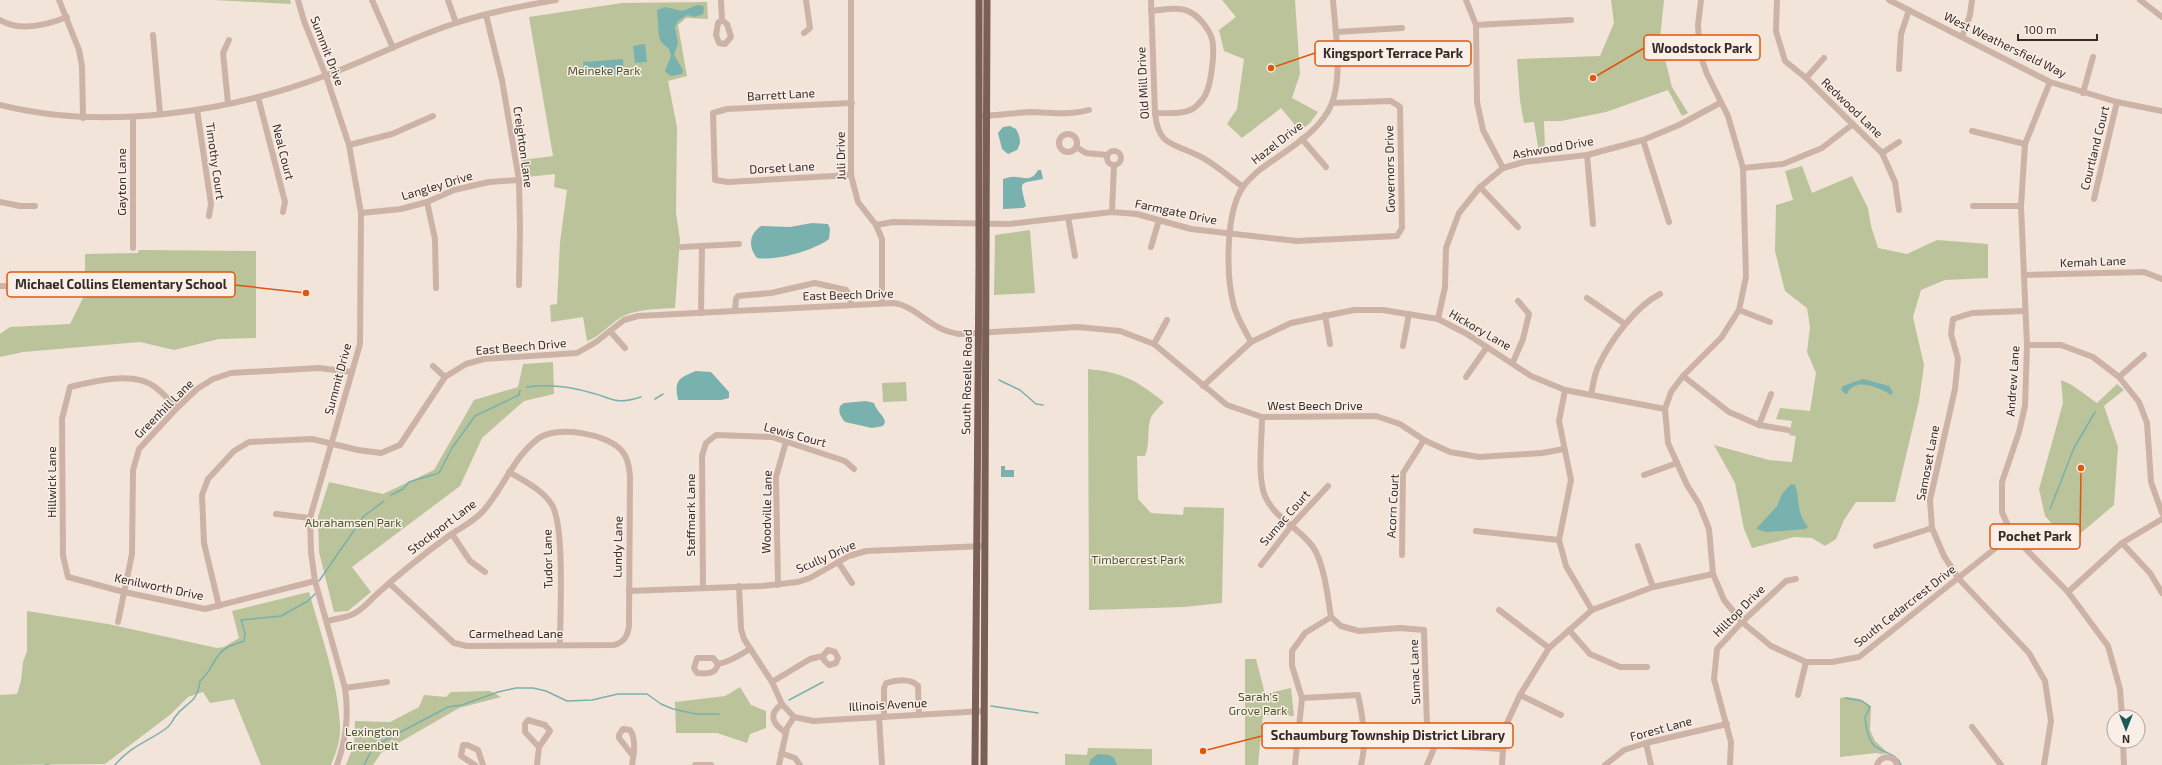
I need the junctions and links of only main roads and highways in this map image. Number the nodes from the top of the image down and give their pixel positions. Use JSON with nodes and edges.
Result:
{"nodes":[{"id":1,"x":979,"y":0,"type":"edge"},
{"id":2,"x":987,"y":0,"type":"edge"},
{"id":3,"x":975,"y":765,"type":"edge"},
{"id":4,"x":984,"y":765,"type":"edge"}],
"edges":[{"from":1,"to":3,"type":"main road","name":"South Roselle Road"},
{"from":2,"to":4,"type":"main road","name":"South Roselle Road"}]}
